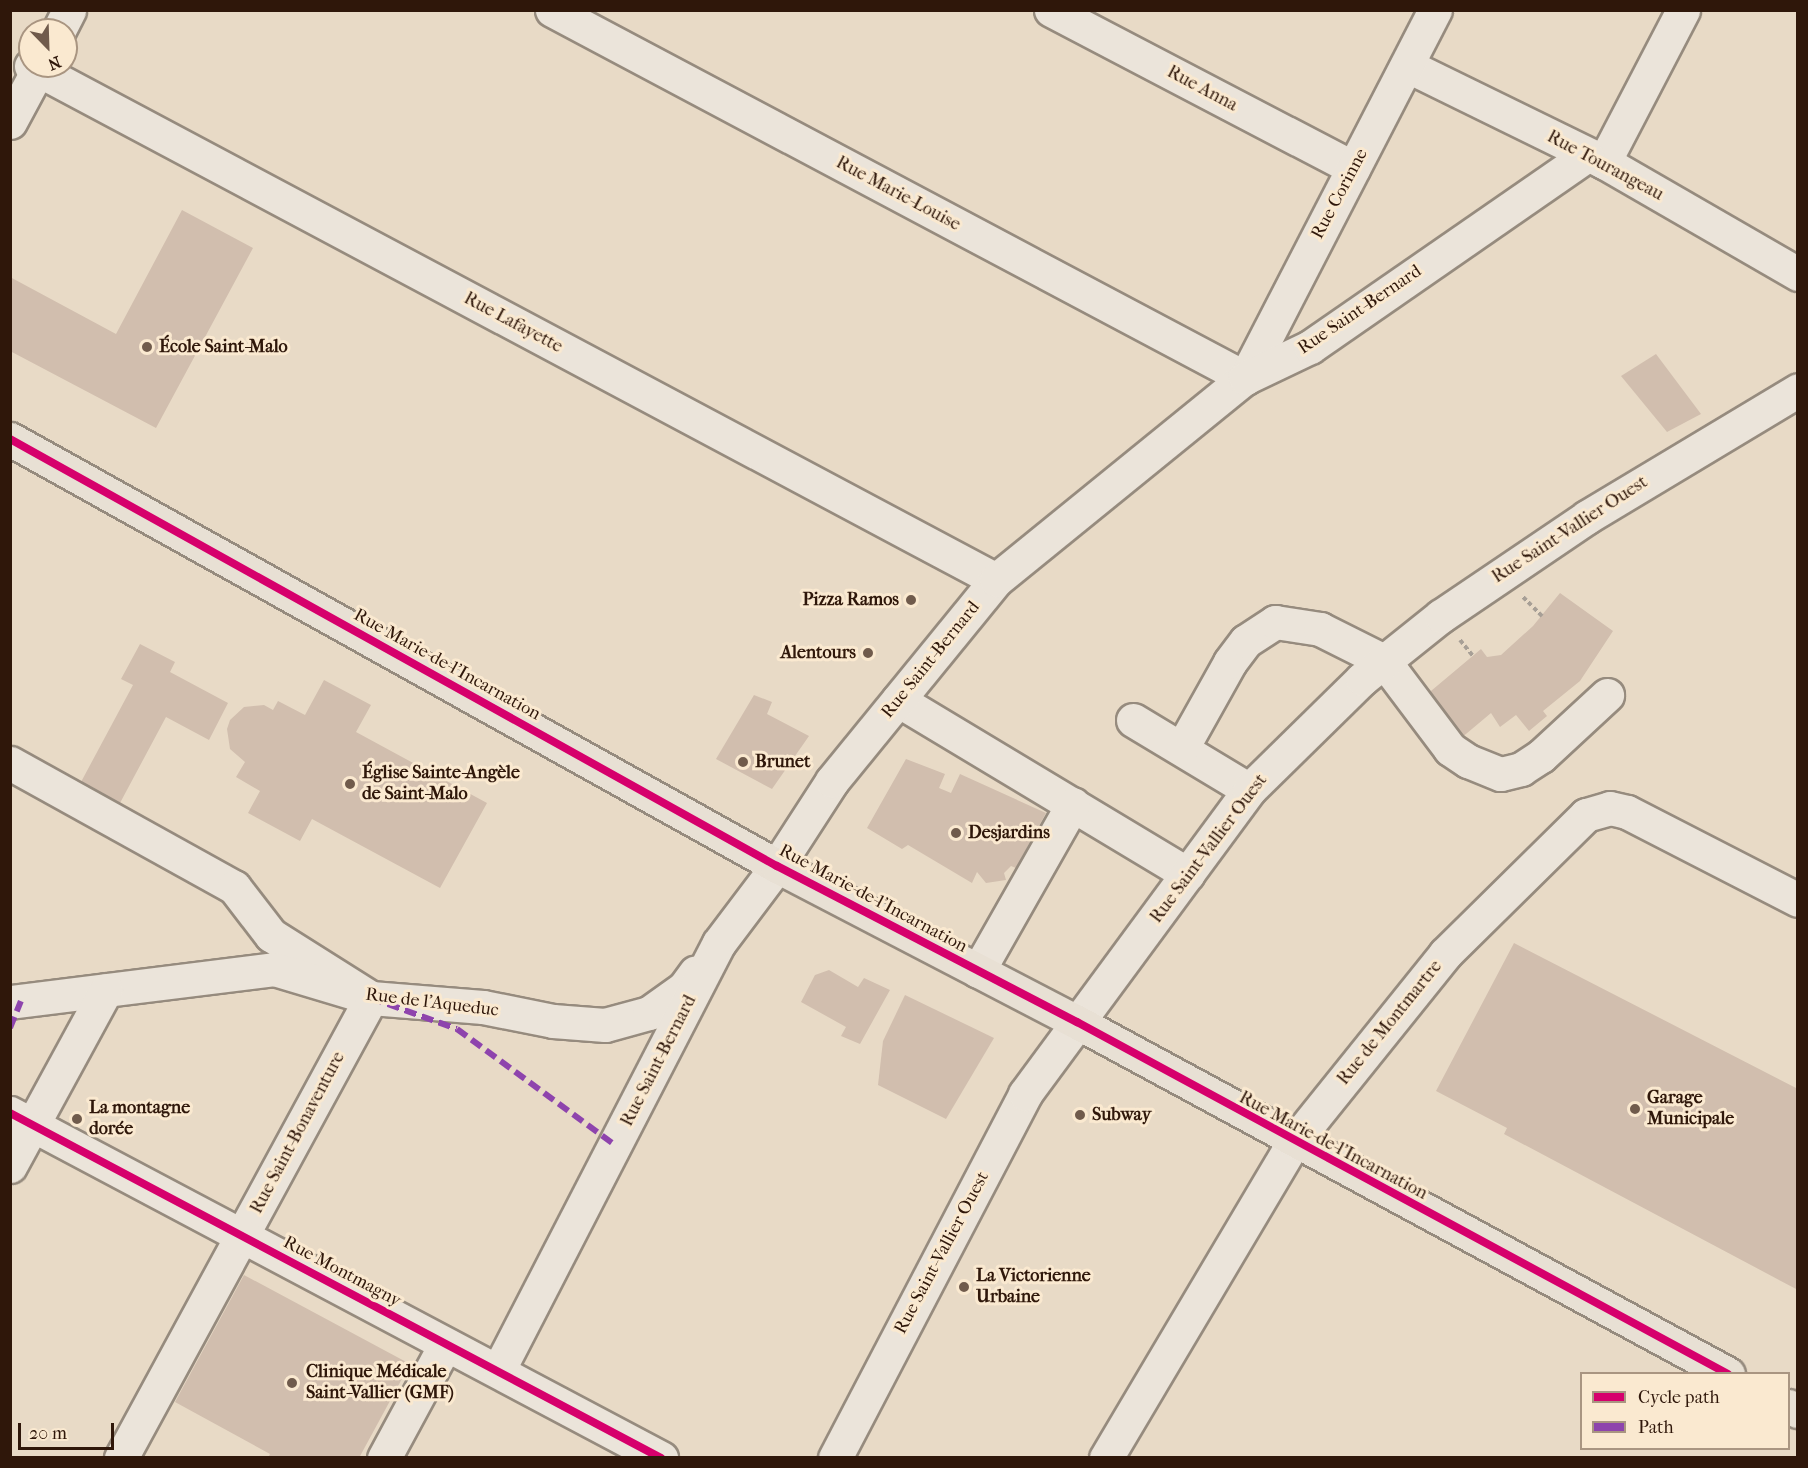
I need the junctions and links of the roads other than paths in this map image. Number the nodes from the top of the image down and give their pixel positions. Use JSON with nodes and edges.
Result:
{"nodes":[{"id":1,"x":552,"y":10,"type":"edge"},
{"id":2,"x":1051,"y":10,"type":"edge"},
{"id":3,"x":1435,"y":10,"type":"edge"},
{"id":4,"x":1683,"y":10,"type":"edge"},
{"id":5,"x":1407,"y":66,"type":"junction"},
{"id":6,"x":25,"y":78,"type":"edge"},
{"id":7,"x":56,"y":78,"type":"edge"},
{"id":8,"x":10,"y":122,"type":"edge"},
{"id":9,"x":1596,"y":159,"type":"junction"},
{"id":10,"x":1353,"y":168,"type":"junction"},
{"id":11,"x":1797,"y":274,"type":"edge"},
{"id":12,"x":1245,"y":378,"type":"junction"},
{"id":13,"x":1797,"y":390,"type":"edge"},
{"id":14,"x":10,"y":439,"type":"edge"},
{"id":15,"x":996,"y":580,"type":"junction"},
{"id":16,"x":1384,"y":661,"type":"junction"},
{"id":17,"x":1607,"y":695,"type":"dead end"},
{"id":18,"x":898,"y":700,"type":"junction"},
{"id":19,"x":1133,"y":720,"type":"dead end"},
{"id":20,"x":1182,"y":748,"type":"junction"},
{"id":21,"x":10,"y":763,"type":"edge"},
{"id":22,"x":1249,"y":790,"type":"junction"},
{"id":23,"x":1073,"y":804,"type":"junction"},
{"id":24,"x":777,"y":866,"type":"junction"},
{"id":25,"x":1188,"y":874,"type":"junction"},
{"id":26,"x":1797,"y":900,"type":"edge"},
{"id":27,"x":719,"y":943,"type":"junction"},
{"id":28,"x":978,"y":971,"type":"junction"},
{"id":29,"x":106,"y":990,"type":"junction"},
{"id":30,"x":371,"y":998,"type":"junction"},
{"id":31,"x":10,"y":1002,"type":"edge"},
{"id":32,"x":1077,"y":1022,"type":"junction"},
{"id":33,"x":22,"y":1118,"type":"edge"},
{"id":34,"x":1294,"y":1142,"type":"junction"},
{"id":35,"x":10,"y":1166,"type":"edge"},
{"id":36,"x":243,"y":1236,"type":"junction"},
{"id":37,"x":445,"y":1345,"type":"junction"},
{"id":38,"x":499,"y":1369,"type":"junction"},
{"id":39,"x":1724,"y":1372,"type":"edge"},
{"id":40,"x":121,"y":1458,"type":"edge"},
{"id":41,"x":384,"y":1458,"type":"edge"},
{"id":42,"x":661,"y":1458,"type":"edge"},
{"id":43,"x":835,"y":1458,"type":"edge"},
{"id":44,"x":1106,"y":1458,"type":"edge"}],
"edges":[{"from":1,"to":12,"type":"street","name":"Rue Marie-Louise"},
{"from":2,"to":10,"type":"street","name":"Rue Anna"},
{"from":3,"to":5,"type":"street","name":"Rue Corinne"},
{"from":4,"to":9,"type":"street","name":"Rue Saint-Bernard"},
{"from":5,"to":9,"type":"street","name":"Rue Tourangeau"},
{"from":5,"to":10,"type":"street","name":"Rue Corinne"},
{"from":6,"to":8,"type":"street"},
{"from":7,"to":15,"type":"street","name":"Rue Lafayette"},
{"from":9,"to":11,"type":"street","name":"Rue Tourangeau"},
{"from":9,"to":12,"type":"street","name":"Rue Saint-Bernard"},
{"from":10,"to":12,"type":"street","name":"Rue Corinne"},
{"from":12,"to":15,"type":"street","name":"Rue Saint-Bernard"},
{"from":13,"to":16,"type":"street","name":"Rue Saint-Vallier Ouest"},
{"from":14,"to":24,"type":"main road","name":"Rue Marie-de-l'Incarnation"},
{"from":15,"to":18,"type":"street","name":"Rue Saint-Bernard"},
{"from":16,"to":17,"type":"street"},
{"from":16,"to":20,"type":"street"},
{"from":16,"to":22,"type":"street","name":"Rue Saint-Vallier Ouest"},
{"from":18,"to":23,"type":"street"},
{"from":18,"to":24,"type":"street","name":"Rue Saint-Bernard"},
{"from":19,"to":20,"type":"street"},
{"from":20,"to":22,"type":"street"},
{"from":21,"to":30,"type":"street"},
{"from":22,"to":25,"type":"street","name":"Rue Saint-Vallier Ouest"},
{"from":23,"to":25,"type":"street"},
{"from":23,"to":28,"type":"street"},
{"from":24,"to":27,"type":"street","name":"Rue Saint-Bernard"},
{"from":24,"to":28,"type":"main road","name":"Rue Marie-de-l'Incarnation"},
{"from":25,"to":32,"type":"street","name":"Rue Saint-Vallier Ouest"},
{"from":26,"to":34,"type":"street","name":"Rue de Montmartre"},
{"from":27,"to":30,"type":"street","name":"Rue de l'Aqueduc"},
{"from":27,"to":38,"type":"street","name":"Rue Saint-Bernard"},
{"from":28,"to":32,"type":"main road","name":"Rue Marie-de-l'Incarnation"},
{"from":29,"to":30,"type":"street","name":"Rue de l'Aqueduc"},
{"from":29,"to":31,"type":"street","name":"Rue de l'Aqueduc"},
{"from":29,"to":33,"type":"street"},
{"from":30,"to":36,"type":"street","name":"Rue Saint-Bonaventure"},
{"from":32,"to":34,"type":"main road","name":"Rue Marie-de-l'Incarnation"},
{"from":32,"to":43,"type":"street","name":"Rue Saint-Vallier Ouest"},
{"from":33,"to":35,"type":"street"},
{"from":33,"to":36,"type":"street","name":"Rue Montmagny"},
{"from":34,"to":39,"type":"main road","name":"Rue Marie-de-l'Incarnation"},
{"from":34,"to":44,"type":"street","name":"Rue de Montmartre"},
{"from":36,"to":37,"type":"street","name":"Rue Montmagny"},
{"from":36,"to":40,"type":"street","name":"Rue Saint-Bonaventure"},
{"from":37,"to":38,"type":"street","name":"Rue Montmagny"},
{"from":37,"to":41,"type":"street"},
{"from":38,"to":42,"type":"street","name":"Rue Montmagny"}]}
